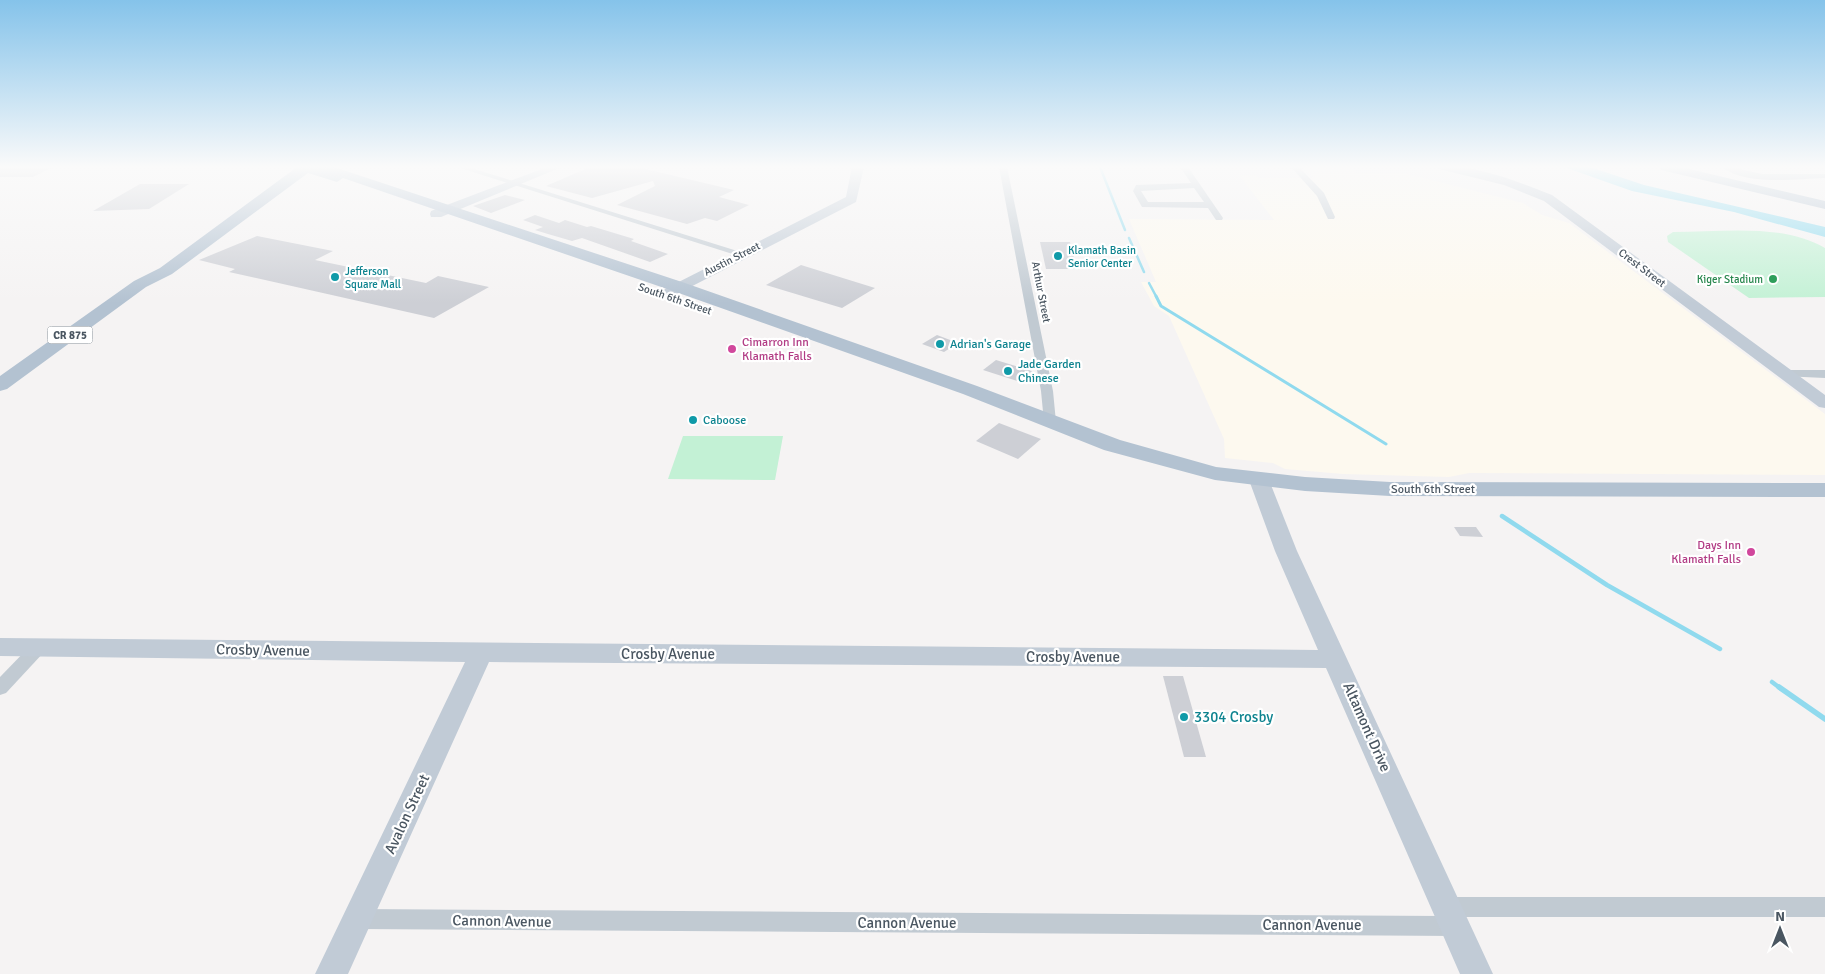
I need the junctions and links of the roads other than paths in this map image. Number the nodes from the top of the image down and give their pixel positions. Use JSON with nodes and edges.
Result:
{"nodes":[{"id":1,"x":236,"y":212,"type":"edge"},
{"id":2,"x":239,"y":212,"type":"edge"},
{"id":3,"x":446,"y":212,"type":"edge"},
{"id":4,"x":609,"y":212,"type":"edge"},
{"id":5,"x":825,"y":212,"type":"edge"},
{"id":6,"x":1012,"y":212,"type":"edge"},
{"id":7,"x":1215,"y":212,"type":"edge"},
{"id":8,"x":1329,"y":212,"type":"edge"},
{"id":9,"x":1568,"y":212,"type":"edge"},
{"id":10,"x":1331,"y":217,"type":"dead end"},
{"id":11,"x":230,"y":218,"type":"junction"},
{"id":12,"x":1219,"y":218,"type":"dead end"},
{"id":13,"x":186,"y":244,"type":"junction"},
{"id":14,"x":742,"y":254,"type":"junction"},
{"id":15,"x":174,"y":265,"type":"junction"},
{"id":16,"x":140,"y":284,"type":"junction"},
{"id":17,"x":671,"y":291,"type":"junction"},
{"id":18,"x":1786,"y":374,"type":"junction"},
{"id":19,"x":1825,"y":374,"type":"edge"},
{"id":20,"x":0,"y":385,"type":"edge"},
{"id":21,"x":1825,"y":403,"type":"edge"},
{"id":22,"x":1050,"y":422,"type":"junction"},
{"id":23,"x":1259,"y":480,"type":"junction"},
{"id":24,"x":1825,"y":490,"type":"edge"},
{"id":25,"x":0,"y":647,"type":"edge"},
{"id":26,"x":39,"y":647,"type":"junction"},
{"id":27,"x":481,"y":653,"type":"junction"},
{"id":28,"x":1336,"y":659,"type":"junction"},
{"id":29,"x":0,"y":688,"type":"edge"},
{"id":30,"x":1825,"y":907,"type":"edge"},
{"id":31,"x":1452,"y":916,"type":"junction"},
{"id":32,"x":358,"y":919,"type":"junction"},
{"id":33,"x":331,"y":974,"type":"edge"},
{"id":34,"x":1477,"y":974,"type":"edge"}],
"edges":[{"from":1,"to":11,"type":"main road","number":"CR 875"},
{"from":2,"to":11,"type":"main road","number":"CR 875"},
{"from":3,"to":17,"type":"main road","name":"South 6th Street"},
{"from":4,"to":14,"type":"street"},
{"from":5,"to":14,"type":"street","name":"Austin Street"},
{"from":6,"to":22,"type":"street","name":"Arthur Street"},
{"from":7,"to":12,"type":"street"},
{"from":8,"to":10,"type":"street"},
{"from":9,"to":18,"type":"street","name":"Crest Street"},
{"from":11,"to":13,"type":"main road","number":"CR 875"},
{"from":11,"to":15,"type":"main road","number":"CR 875"},
{"from":13,"to":15,"type":"main road"},
{"from":13,"to":16,"type":"main road","number":"CR 875"},
{"from":14,"to":17,"type":"street","name":"Austin Street"},
{"from":15,"to":16,"type":"main road","number":"CR 875"},
{"from":16,"to":20,"type":"main road","number":"CR 875"},
{"from":17,"to":22,"type":"main road","name":"South 6th Street"},
{"from":18,"to":19,"type":"street"},
{"from":18,"to":21,"type":"street","name":"Crest Street"},
{"from":22,"to":23,"type":"main road","name":"South 6th Street"},
{"from":23,"to":24,"type":"main road","name":"South 6th Street"},
{"from":23,"to":28,"type":"street","name":"Altamont Drive"},
{"from":25,"to":26,"type":"street","name":"Crosby Avenue"},
{"from":26,"to":27,"type":"street","name":"Crosby Avenue"},
{"from":26,"to":29,"type":"street"},
{"from":27,"to":28,"type":"street","name":"Crosby Avenue"},
{"from":27,"to":32,"type":"street","name":"Avalon Street"},
{"from":28,"to":31,"type":"street","name":"Altamont Drive"},
{"from":30,"to":31,"type":"street","name":"Cannon Avenue"},
{"from":31,"to":32,"type":"street","name":"Cannon Avenue"},
{"from":31,"to":34,"type":"street","name":"Altamont Drive"},
{"from":32,"to":33,"type":"street","name":"Avalon Street"}]}
